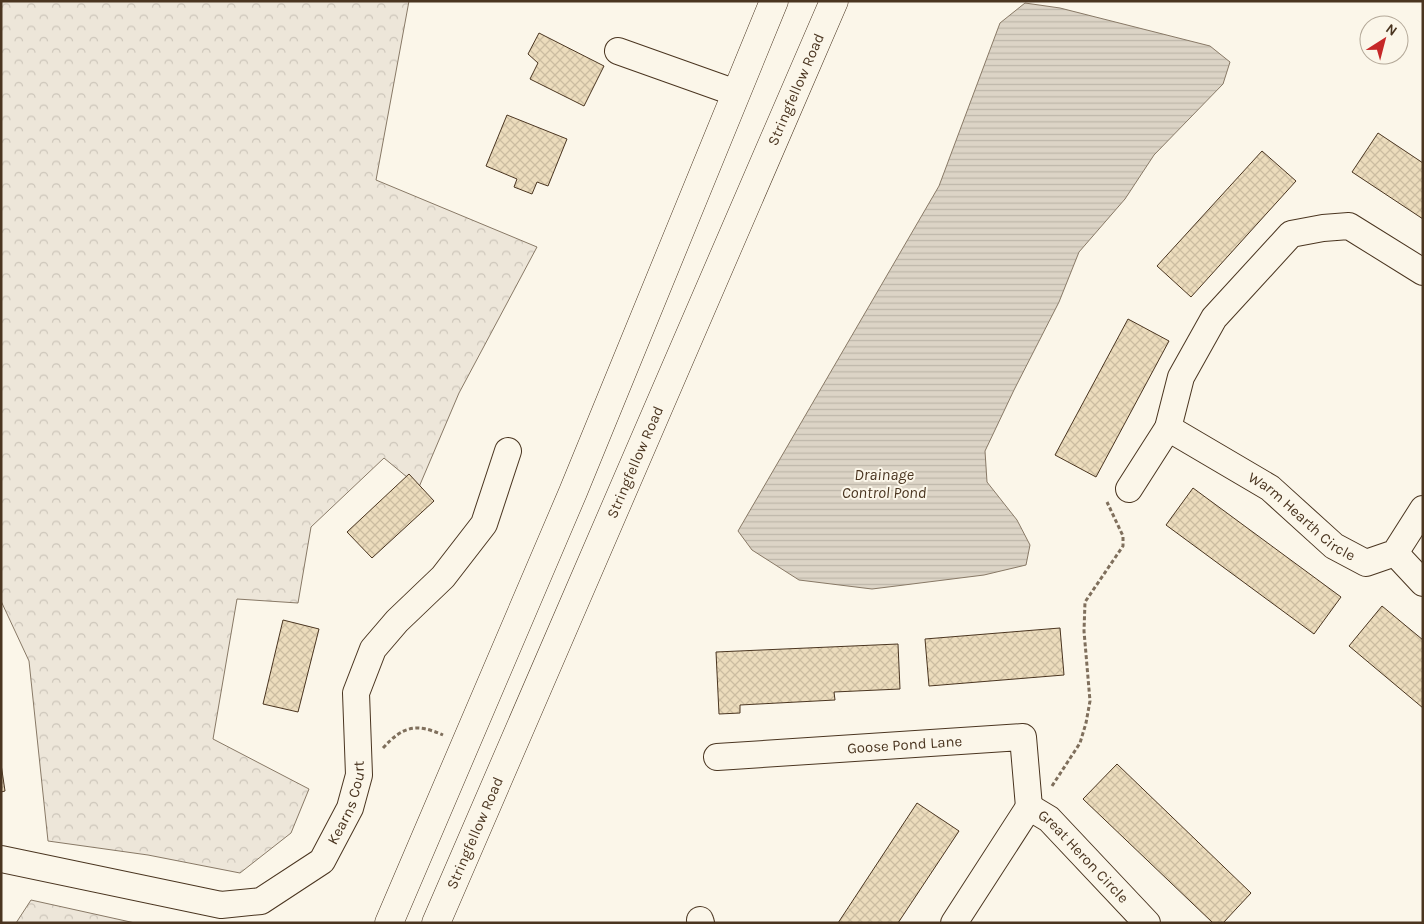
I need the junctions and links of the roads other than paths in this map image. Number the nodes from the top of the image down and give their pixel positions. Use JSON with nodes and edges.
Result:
{"nodes":[{"id":1,"x":774,"y":1,"type":"edge"},
{"id":2,"x":834,"y":1,"type":"edge"},
{"id":3,"x":618,"y":51,"type":"dead end"},
{"id":4,"x":736,"y":93,"type":"junction"},
{"id":5,"x":1423,"y":272,"type":"edge"},
{"id":6,"x":1168,"y":428,"type":"junction"},
{"id":7,"x":508,"y":450,"type":"dead end"},
{"id":8,"x":1118,"y":494,"type":"road end"},
{"id":9,"x":1423,"y":509,"type":"edge"},
{"id":10,"x":1394,"y":553,"type":"junction"},
{"id":11,"x":1423,"y":583,"type":"edge"},
{"id":12,"x":717,"y":757,"type":"dead end"},
{"id":13,"x":1028,"y":799,"type":"junction"},
{"id":14,"x":1,"y":859,"type":"edge"},
{"id":15,"x":389,"y":923,"type":"edge"},
{"id":16,"x":436,"y":923,"type":"edge"},
{"id":17,"x":954,"y":923,"type":"edge"},
{"id":18,"x":1147,"y":923,"type":"edge"}],
"edges":[{"from":1,"to":4,"type":"main road"},
{"from":2,"to":16,"type":"main road","name":"Stringfellow Road"},
{"from":3,"to":4,"type":"street"},
{"from":4,"to":15,"type":"main road"},
{"from":5,"to":6,"type":"street"},
{"from":6,"to":8,"type":"street"},
{"from":6,"to":10,"type":"street","name":"Warm Hearth Circle"},
{"from":7,"to":14,"type":"street","name":"Kearns Court"},
{"from":9,"to":10,"type":"street"},
{"from":10,"to":11,"type":"street"},
{"from":12,"to":13,"type":"street","name":"Goose Pond Lane"},
{"from":13,"to":17,"type":"street","name":"Great Heron Circle"},
{"from":13,"to":18,"type":"street","name":"Great Heron Circle"}]}
